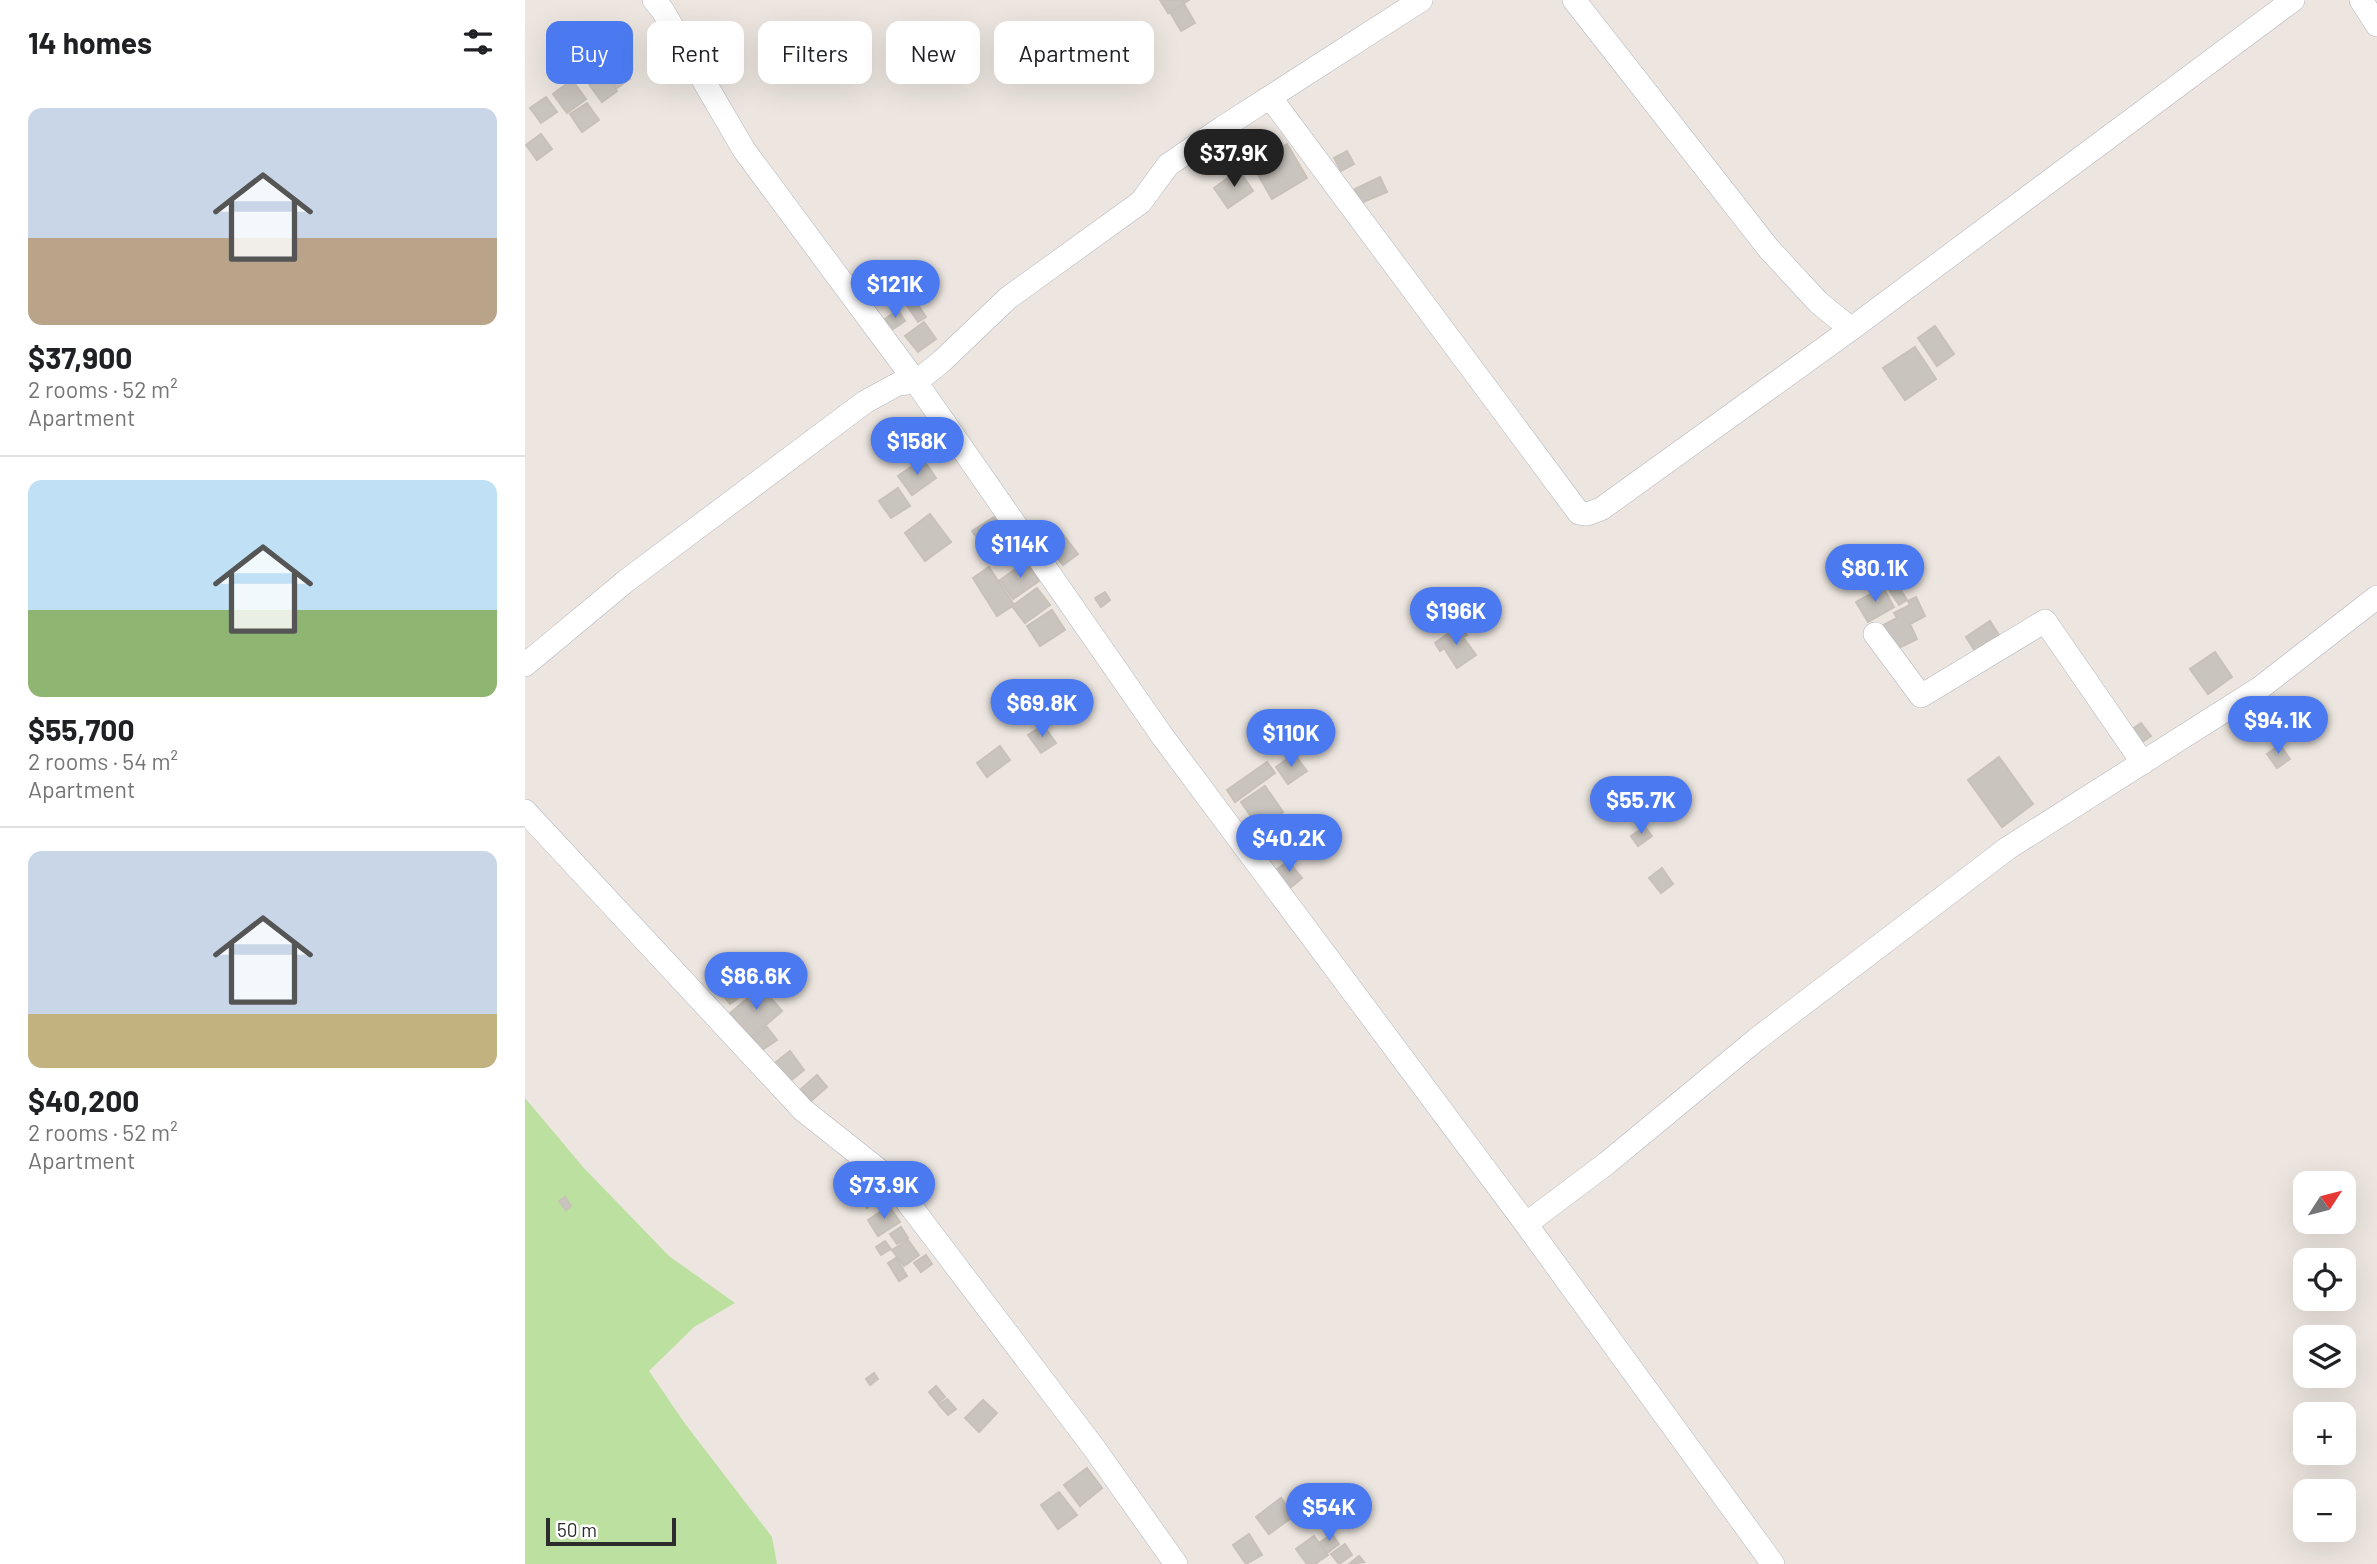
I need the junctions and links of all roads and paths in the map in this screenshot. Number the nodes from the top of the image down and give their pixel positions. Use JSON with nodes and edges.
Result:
{"nodes":[{"id":1,"x":654,"y":0,"type":"edge"},
{"id":2,"x":1421,"y":0,"type":"edge"},
{"id":3,"x":1574,"y":0,"type":"edge"},
{"id":4,"x":2293,"y":0,"type":"edge"},
{"id":5,"x":2361,"y":0,"type":"edge"},
{"id":6,"x":2377,"y":25,"type":"edge"},
{"id":7,"x":1270,"y":97,"type":"junction"},
{"id":8,"x":1851,"y":329,"type":"junction"},
{"id":9,"x":916,"y":382,"type":"junction"},
{"id":10,"x":2377,"y":597,"type":"edge"},
{"id":11,"x":1875,"y":634,"type":"dead end"},
{"id":12,"x":525,"y":665,"type":"edge"},
{"id":13,"x":2143,"y":763,"type":"junction"},
{"id":14,"x":525,"y":811,"type":"edge"},
{"id":15,"x":1526,"y":1224,"type":"junction"},
{"id":16,"x":1175,"y":1564,"type":"edge"},
{"id":17,"x":1773,"y":1564,"type":"edge"}],
"edges":[{"from":1,"to":9,"type":"street"},
{"from":2,"to":7,"type":"street"},
{"from":3,"to":8,"type":"street"},
{"from":4,"to":8,"type":"street"},
{"from":5,"to":6,"type":"street"},
{"from":7,"to":8,"type":"street"},
{"from":7,"to":9,"type":"street"},
{"from":9,"to":12,"type":"street"},
{"from":9,"to":15,"type":"street"},
{"from":10,"to":13,"type":"street"},
{"from":11,"to":13,"type":"street"},
{"from":13,"to":15,"type":"street"},
{"from":14,"to":16,"type":"street"},
{"from":15,"to":17,"type":"street"}]}
